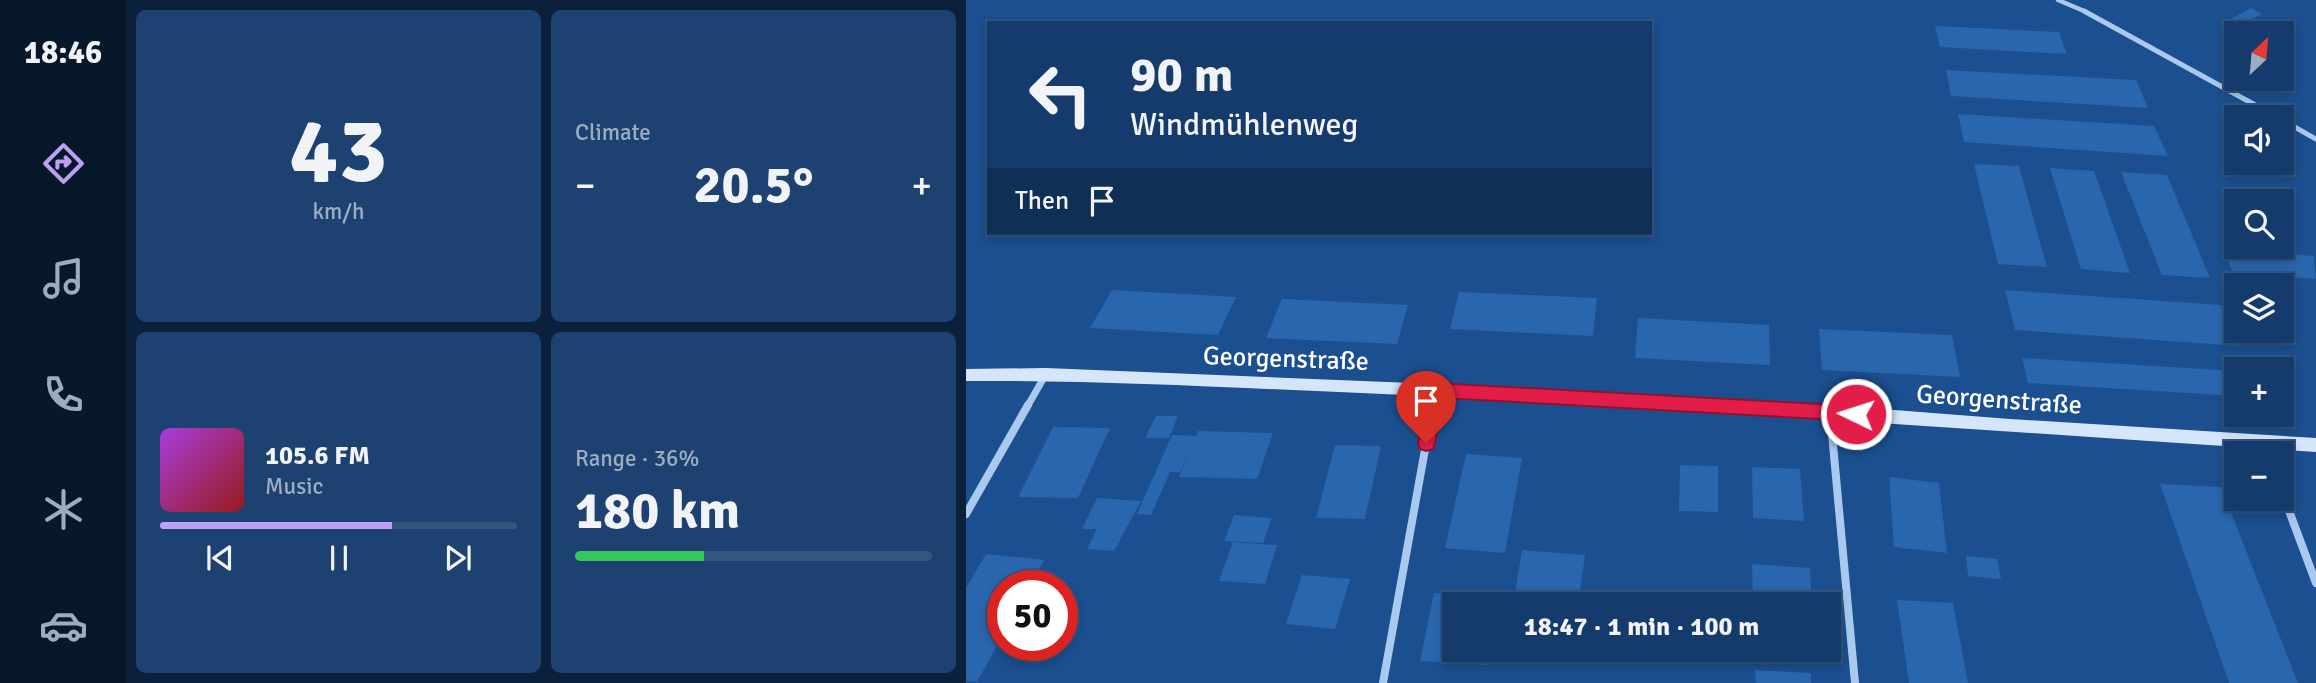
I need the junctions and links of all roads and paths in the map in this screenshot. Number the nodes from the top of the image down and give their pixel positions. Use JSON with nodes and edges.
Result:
{"nodes":[{"id":1,"x":2058,"y":0,"type":"edge"},
{"id":2,"x":2084,"y":11,"type":"joint"},
{"id":3,"x":2255,"y":105,"type":"edge"},
{"id":4,"x":2294,"y":127,"type":"edge"},
{"id":5,"x":2316,"y":139,"type":"edge"},
{"id":6,"x":1046,"y":373,"type":"junction"},
{"id":7,"x":966,"y":375,"type":"edge"},
{"id":8,"x":1436,"y":390,"type":"junction"},
{"id":9,"x":1830,"y":412,"type":"junction"},
{"id":10,"x":2224,"y":444,"type":"edge"},
{"id":11,"x":2316,"y":444,"type":"edge"},
{"id":12,"x":2294,"y":445,"type":"edge"},
{"id":13,"x":2289,"y":511,"type":"edge"},
{"id":14,"x":966,"y":514,"type":"edge"},
{"id":15,"x":2316,"y":583,"type":"edge"},
{"id":16,"x":1383,"y":683,"type":"edge"},
{"id":17,"x":1855,"y":683,"type":"edge"}],
"edges":[{"from":1,"to":2,"type":"lane"},
{"from":2,"to":3,"type":"street"},
{"from":4,"to":5,"type":"street"},
{"from":6,"to":7,"type":"main road","name":"Georgenstraße"},
{"from":6,"to":8,"type":"main road","name":"Georgenstraße"},
{"from":6,"to":14,"type":"street"},
{"from":8,"to":9,"type":"main road","name":"Georgenstraße"},
{"from":8,"to":16,"type":"street"},
{"from":9,"to":10,"type":"main road","name":"Georgenstraße"},
{"from":9,"to":17,"type":"street"},
{"from":11,"to":12,"type":"main road","name":"Georgenstraße"},
{"from":13,"to":15,"type":"street"}]}
